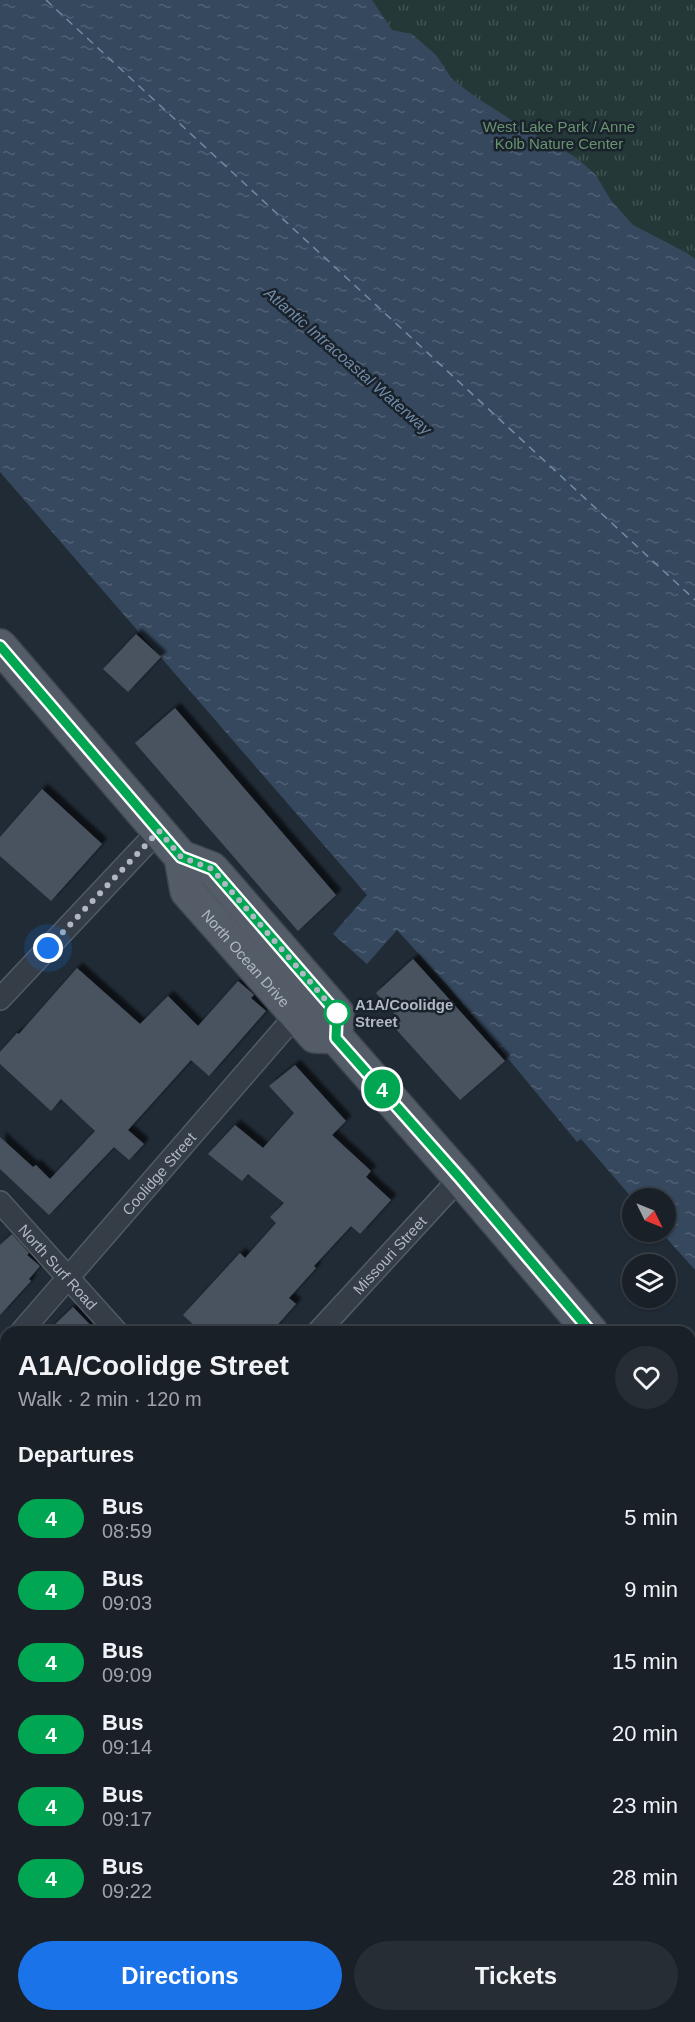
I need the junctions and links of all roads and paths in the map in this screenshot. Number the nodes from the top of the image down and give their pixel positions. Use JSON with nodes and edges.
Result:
{"nodes":[{"id":1,"x":2,"y":653,"type":"edge"},
{"id":2,"x":159,"y":831,"type":"junction"},
{"id":3,"x":181,"y":857,"type":"junction"},
{"id":4,"x":0,"y":999,"type":"edge"},
{"id":5,"x":296,"y":1015,"type":"junction"},
{"id":6,"x":336,"y":1038,"type":"junction"},
{"id":7,"x":460,"y":1178,"type":"junction"},
{"id":8,"x":0,"y":1202,"type":"edge"},
{"id":9,"x":68,"y":1278,"type":"junction"},
{"id":10,"x":26,"y":1326,"type":"edge"},
{"id":11,"x":112,"y":1326,"type":"edge"},
{"id":12,"x":324,"y":1326,"type":"edge"},
{"id":13,"x":586,"y":1326,"type":"edge"}],
"edges":[{"from":1,"to":2,"type":"main road"},
{"from":2,"to":3,"type":"main road"},
{"from":2,"to":4,"type":"street"},
{"from":3,"to":5,"type":"main road","name":"North Ocean Drive"},
{"from":3,"to":6,"type":"main road"},
{"from":5,"to":6,"type":"main road","name":"North Ocean Drive"},
{"from":5,"to":9,"type":"street","name":"Coolidge Street"},
{"from":6,"to":7,"type":"main road"},
{"from":7,"to":12,"type":"street","name":"Missouri Street"},
{"from":7,"to":13,"type":"main road"},
{"from":8,"to":9,"type":"street","name":"North Surf Road"},
{"from":9,"to":10,"type":"street","name":"Coolidge Street"},
{"from":9,"to":11,"type":"street","name":"North Surf Road"}]}
